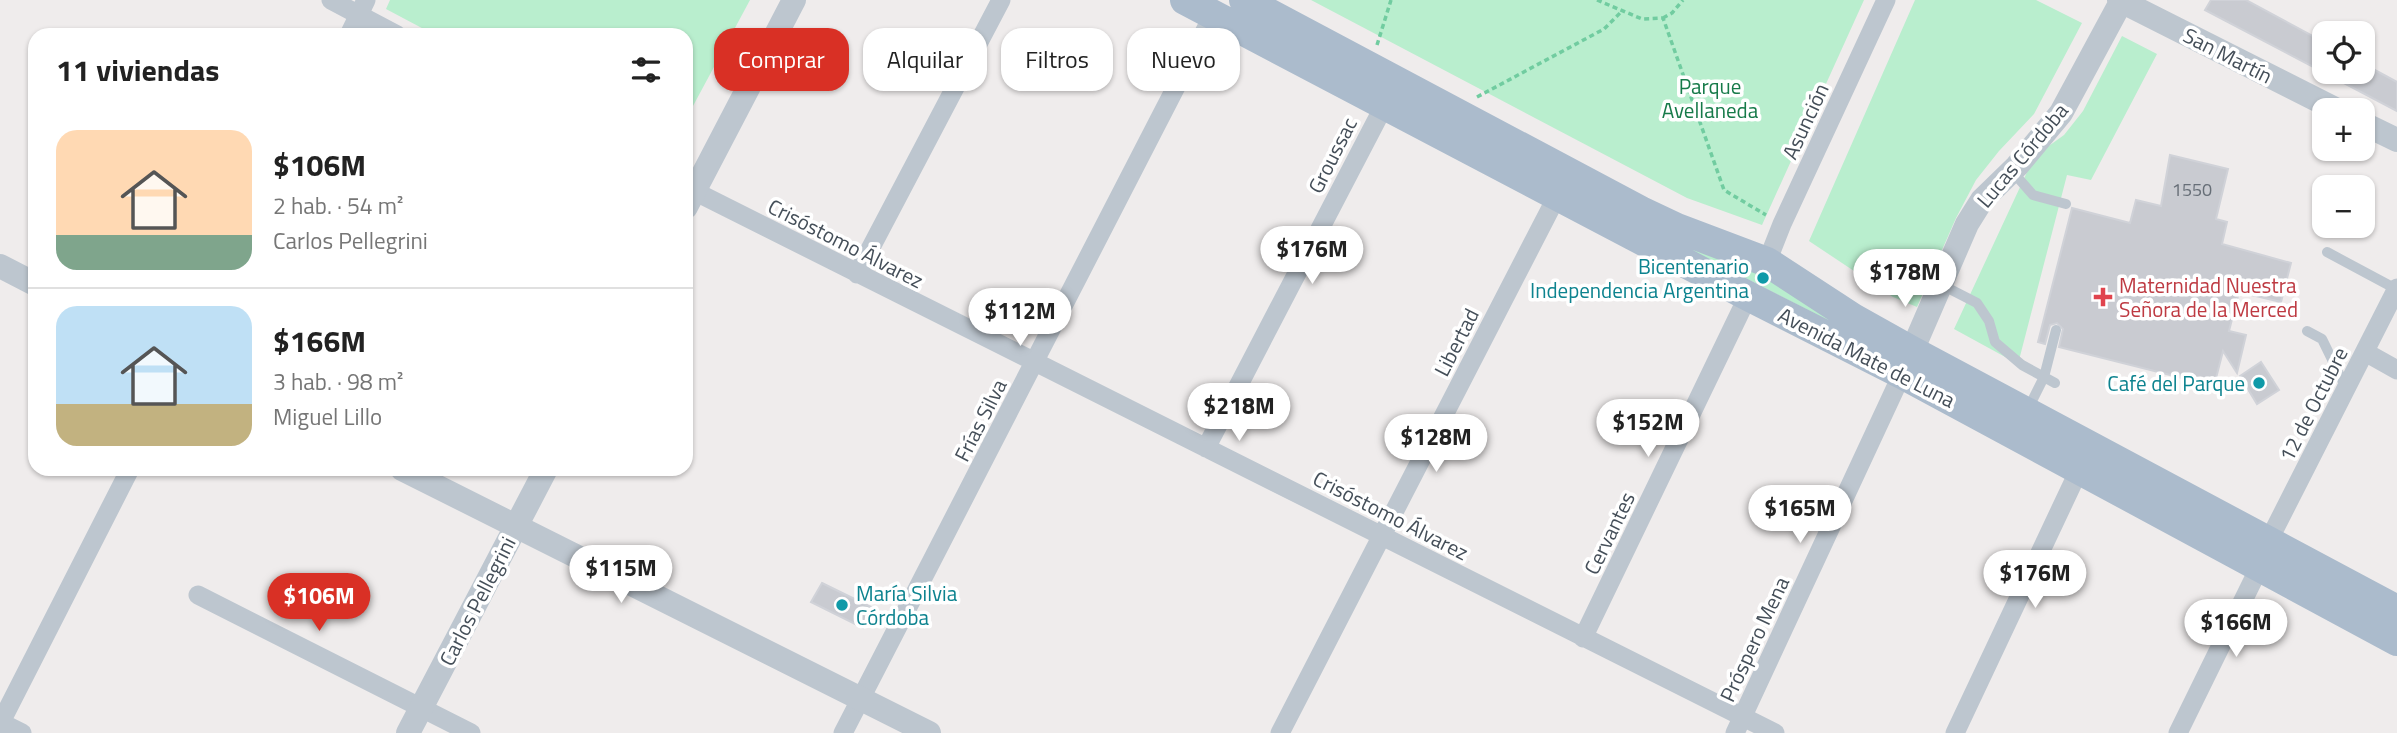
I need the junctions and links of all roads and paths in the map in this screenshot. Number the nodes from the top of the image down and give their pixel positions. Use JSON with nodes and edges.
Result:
{"nodes":[{"id":1,"x":331,"y":0,"type":"edge"},
{"id":2,"x":794,"y":0,"type":"edge"},
{"id":3,"x":1001,"y":0,"type":"edge"},
{"id":4,"x":1185,"y":0,"type":"edge"},
{"id":5,"x":1244,"y":0,"type":"edge"},
{"id":6,"x":1391,"y":0,"type":"edge"},
{"id":7,"x":1597,"y":0,"type":"edge"},
{"id":8,"x":1683,"y":0,"type":"edge"},
{"id":9,"x":1886,"y":0,"type":"edge"},
{"id":10,"x":2121,"y":0,"type":"edge"},
{"id":11,"x":363,"y":7,"type":"edge"},
{"id":12,"x":1622,"y":11,"type":"junction"},
{"id":13,"x":1213,"y":15,"type":"junction"},
{"id":14,"x":1663,"y":18,"type":"junction"},
{"id":15,"x":352,"y":28,"type":"edge"},
{"id":16,"x":388,"y":28,"type":"edge"},
{"id":17,"x":1370,"y":67,"type":"junction"},
{"id":18,"x":2313,"y":98,"type":"edge"},
{"id":19,"x":1384,"y":106,"type":"junction"},
{"id":20,"x":1452,"y":111,"type":"junction"},
{"id":21,"x":2375,"y":129,"type":"edge"},
{"id":22,"x":2397,"y":140,"type":"edge"},
{"id":23,"x":2012,"y":171,"type":"junction"},
{"id":24,"x":693,"y":188,"type":"edge"},
{"id":25,"x":1557,"y":196,"type":"junction"},
{"id":26,"x":693,"y":197,"type":"edge"},
{"id":27,"x":2066,"y":205,"type":"dead end"},
{"id":28,"x":1782,"y":225,"type":"junction"},
{"id":29,"x":2326,"y":252,"type":"dead end"},
{"id":30,"x":1767,"y":262,"type":"junction"},
{"id":31,"x":2,"y":273,"type":"edge"},
{"id":32,"x":857,"y":274,"type":"junction"},
{"id":33,"x":28,"y":282,"type":"edge"},
{"id":34,"x":1940,"y":284,"type":"junction"},
{"id":35,"x":2397,"y":289,"type":"edge"},
{"id":36,"x":1748,"y":296,"type":"junction"},
{"id":37,"x":2056,"y":330,"type":"dead end"},
{"id":38,"x":2306,"y":331,"type":"dead end"},
{"id":39,"x":2365,"y":352,"type":"junction"},
{"id":40,"x":1035,"y":363,"type":"junction"},
{"id":41,"x":1907,"y":363,"type":"junction"},
{"id":42,"x":2397,"y":370,"type":"edge"},
{"id":43,"x":2044,"y":377,"type":"junction"},
{"id":44,"x":2055,"y":383,"type":"dead end"},
{"id":45,"x":2346,"y":389,"type":"junction"},
{"id":46,"x":2027,"y":412,"type":"junction"},
{"id":47,"x":1206,"y":448,"type":"junction"},
{"id":48,"x":2079,"y":470,"type":"junction"},
{"id":49,"x":126,"y":476,"type":"edge"},
{"id":50,"x":416,"y":476,"type":"edge"},
{"id":51,"x":542,"y":476,"type":"edge"},
{"id":52,"x":515,"y":527,"type":"junction"},
{"id":53,"x":1382,"y":536,"type":"junction"},
{"id":54,"x":2264,"y":554,"type":"junction"},
{"id":55,"x":198,"y":595,"type":"dead end"},
{"id":56,"x":2397,"y":610,"type":"edge"},
{"id":57,"x":1583,"y":638,"type":"junction"},
{"id":58,"x":2397,"y":641,"type":"edge"},
{"id":59,"x":860,"y":699,"type":"junction"},
{"id":60,"x":422,"y":708,"type":"junction"},
{"id":61,"x":0,"y":722,"type":"edge"},
{"id":62,"x":1739,"y":725,"type":"edge"},
{"id":63,"x":22,"y":733,"type":"edge"},
{"id":64,"x":408,"y":733,"type":"edge"},
{"id":65,"x":471,"y":733,"type":"edge"},
{"id":66,"x":843,"y":733,"type":"edge"},
{"id":67,"x":929,"y":733,"type":"edge"},
{"id":68,"x":1280,"y":733,"type":"edge"},
{"id":69,"x":1775,"y":733,"type":"edge"},
{"id":70,"x":1955,"y":733,"type":"edge"},
{"id":71,"x":2178,"y":733,"type":"edge"}],
"edges":[{"from":1,"to":11,"type":"street"},
{"from":2,"to":24,"type":"street"},
{"from":3,"to":32,"type":"street"},
{"from":4,"to":13,"type":"main road","name":"Avenida Mate de Luna"},
{"from":5,"to":17,"type":"main road","name":"Avenida Mate de Luna"},
{"from":6,"to":17,"type":"path"},
{"from":7,"to":12,"type":"path"},
{"from":8,"to":14,"type":"path"},
{"from":9,"to":28,"type":"street","name":"Asunción"},
{"from":10,"to":18,"type":"street","name":"San Martín"},
{"from":10,"to":23,"type":"street","name":"Lucas Córdoba"},
{"from":11,"to":15,"type":"street"},
{"from":11,"to":16,"type":"street"},
{"from":12,"to":14,"type":"path"},
{"from":12,"to":20,"type":"path"},
{"from":13,"to":19,"type":"main road","name":"Avenida Mate de Luna"},
{"from":13,"to":40,"type":"street","name":"Frías Silva"},
{"from":14,"to":28,"type":"path"},
{"from":17,"to":20,"type":"main road","name":"Avenida Mate de Luna"},
{"from":19,"to":25,"type":"main road","name":"Avenida Mate de Luna"},
{"from":19,"to":47,"type":"street","name":"Groussac"},
{"from":20,"to":30,"type":"main road","name":"Avenida Mate de Luna"},
{"from":21,"to":22,"type":"street"},
{"from":23,"to":27,"type":"lane"},
{"from":23,"to":34,"type":"street","name":"Lucas Córdoba"},
{"from":25,"to":36,"type":"main road","name":"Avenida Mate de Luna"},
{"from":25,"to":53,"type":"street","name":"Libertad"},
{"from":26,"to":32,"type":"street","name":"Crisóstomo Álvarez"},
{"from":28,"to":30,"type":"street","name":"Asunción"},
{"from":29,"to":35,"type":"lane"},
{"from":30,"to":41,"type":"main road","name":"Avenida Mate de Luna"},
{"from":31,"to":33,"type":"street"},
{"from":32,"to":40,"type":"street","name":"Crisóstomo Álvarez"},
{"from":34,"to":41,"type":"street","name":"Lucas Córdoba"},
{"from":34,"to":43,"type":"lane"},
{"from":35,"to":39,"type":"street","name":"12 de Octubre"},
{"from":36,"to":41,"type":"main road","name":"Avenida Mate de Luna"},
{"from":36,"to":57,"type":"street","name":"Cervantes"},
{"from":37,"to":43,"type":"lane"},
{"from":38,"to":45,"type":"lane"},
{"from":39,"to":42,"type":"street"},
{"from":39,"to":45,"type":"street","name":"12 de Octubre"},
{"from":40,"to":47,"type":"street","name":"Crisóstomo Álvarez"},
{"from":40,"to":59,"type":"street","name":"Frías Silva"},
{"from":41,"to":46,"type":"main road","name":"Avenida Mate de Luna"},
{"from":41,"to":48,"type":"main road","name":"Avenida Mate de Luna"},
{"from":41,"to":62,"type":"street","name":"Próspero Mena"},
{"from":43,"to":44,"type":"lane"},
{"from":43,"to":46,"type":"lane"},
{"from":45,"to":54,"type":"street","name":"12 de Octubre"},
{"from":46,"to":54,"type":"main road","name":"Avenida Mate de Luna"},
{"from":47,"to":53,"type":"street","name":"Crisóstomo Álvarez"},
{"from":48,"to":54,"type":"main road","name":"Avenida Mate de Luna"},
{"from":48,"to":70,"type":"street"},
{"from":49,"to":61,"type":"street"},
{"from":50,"to":52,"type":"street"},
{"from":51,"to":52,"type":"street","name":"Carlos Pellegrini"},
{"from":52,"to":59,"type":"street"},
{"from":52,"to":60,"type":"street","name":"Carlos Pellegrini"},
{"from":53,"to":57,"type":"street","name":"Crisóstomo Álvarez"},
{"from":53,"to":68,"type":"street","name":"Libertad"},
{"from":54,"to":56,"type":"main road","name":"Avenida Mate de Luna"},
{"from":54,"to":58,"type":"main road","name":"Avenida Mate de Luna"},
{"from":54,"to":71,"type":"street","name":"12 de Octubre"},
{"from":55,"to":60,"type":"street"},
{"from":57,"to":62,"type":"street","name":"Crisóstomo Álvarez"},
{"from":59,"to":66,"type":"street","name":"Frías Silva"},
{"from":59,"to":67,"type":"street"},
{"from":60,"to":64,"type":"street","name":"Carlos Pellegrini"},
{"from":60,"to":65,"type":"street"},
{"from":61,"to":63,"type":"street"},
{"from":62,"to":69,"type":"street","name":"Crisóstomo Álvarez"}]}
